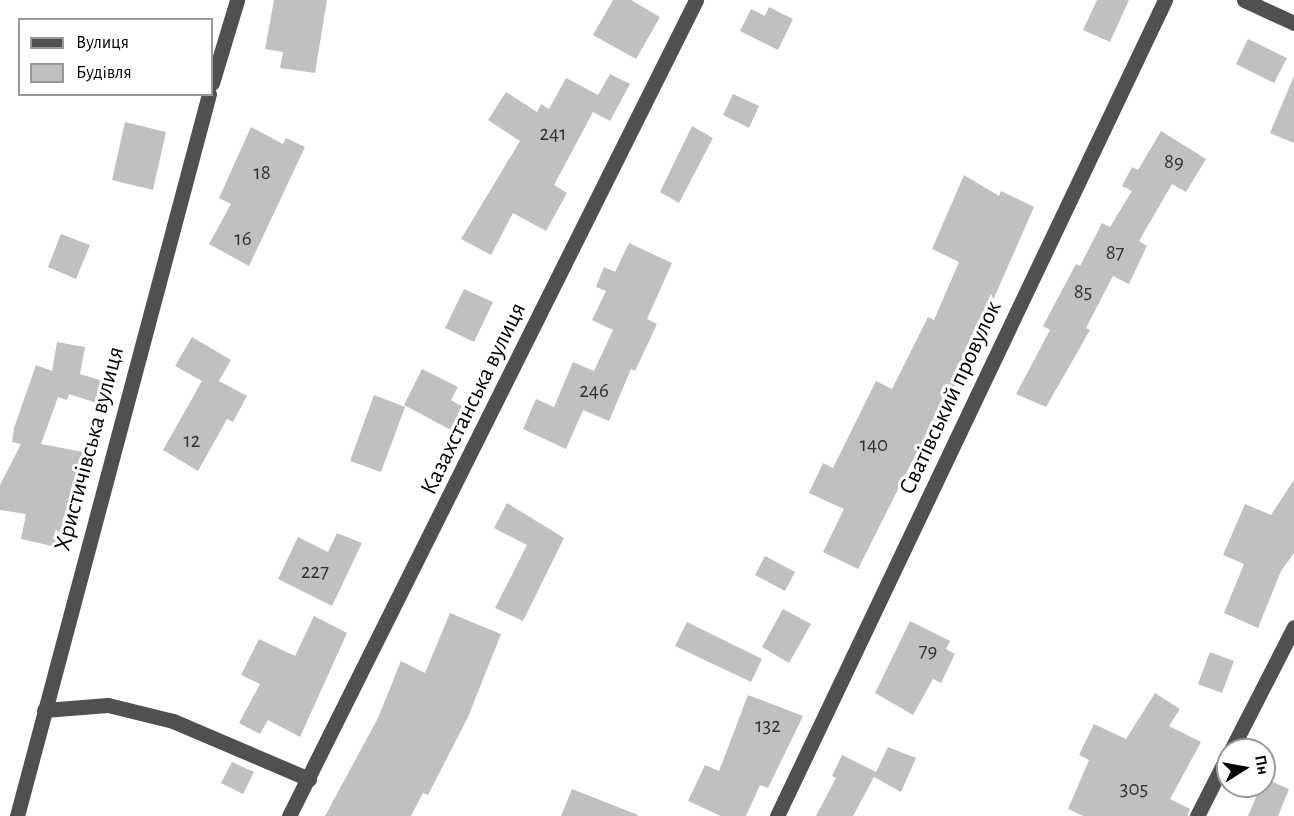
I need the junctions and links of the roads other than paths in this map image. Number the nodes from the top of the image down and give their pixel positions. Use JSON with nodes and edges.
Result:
{"nodes":[{"id":1,"x":237,"y":0,"type":"edge"},
{"id":2,"x":696,"y":0,"type":"edge"},
{"id":3,"x":1165,"y":0,"type":"edge"},
{"id":4,"x":1244,"y":0,"type":"edge"},
{"id":5,"x":1294,"y":23,"type":"edge"},
{"id":6,"x":213,"y":80,"type":"edge"},
{"id":7,"x":207,"y":96,"type":"edge"},
{"id":8,"x":1294,"y":627,"type":"edge"},
{"id":9,"x":44,"y":710,"type":"junction"},
{"id":10,"x":1237,"y":738,"type":"edge"},
{"id":11,"x":309,"y":778,"type":"junction"},
{"id":12,"x":1216,"y":779,"type":"edge"},
{"id":13,"x":17,"y":816,"type":"edge"},
{"id":14,"x":289,"y":816,"type":"edge"},
{"id":15,"x":777,"y":816,"type":"edge"},
{"id":16,"x":1197,"y":816,"type":"edge"}],
"edges":[{"from":1,"to":6,"type":"street"},
{"from":2,"to":11,"type":"street","name":"Казахстанська вулиця"},
{"from":3,"to":15,"type":"street","name":"Сватівський провулок"},
{"from":4,"to":5,"type":"street"},
{"from":7,"to":9,"type":"street","name":"Христичівська вулиця"},
{"from":8,"to":10,"type":"street"},
{"from":9,"to":11,"type":"street"},
{"from":9,"to":13,"type":"street","name":"Христичівська вулиця"},
{"from":11,"to":14,"type":"street","name":"Казахстанська вулиця"},
{"from":12,"to":16,"type":"street"}]}
